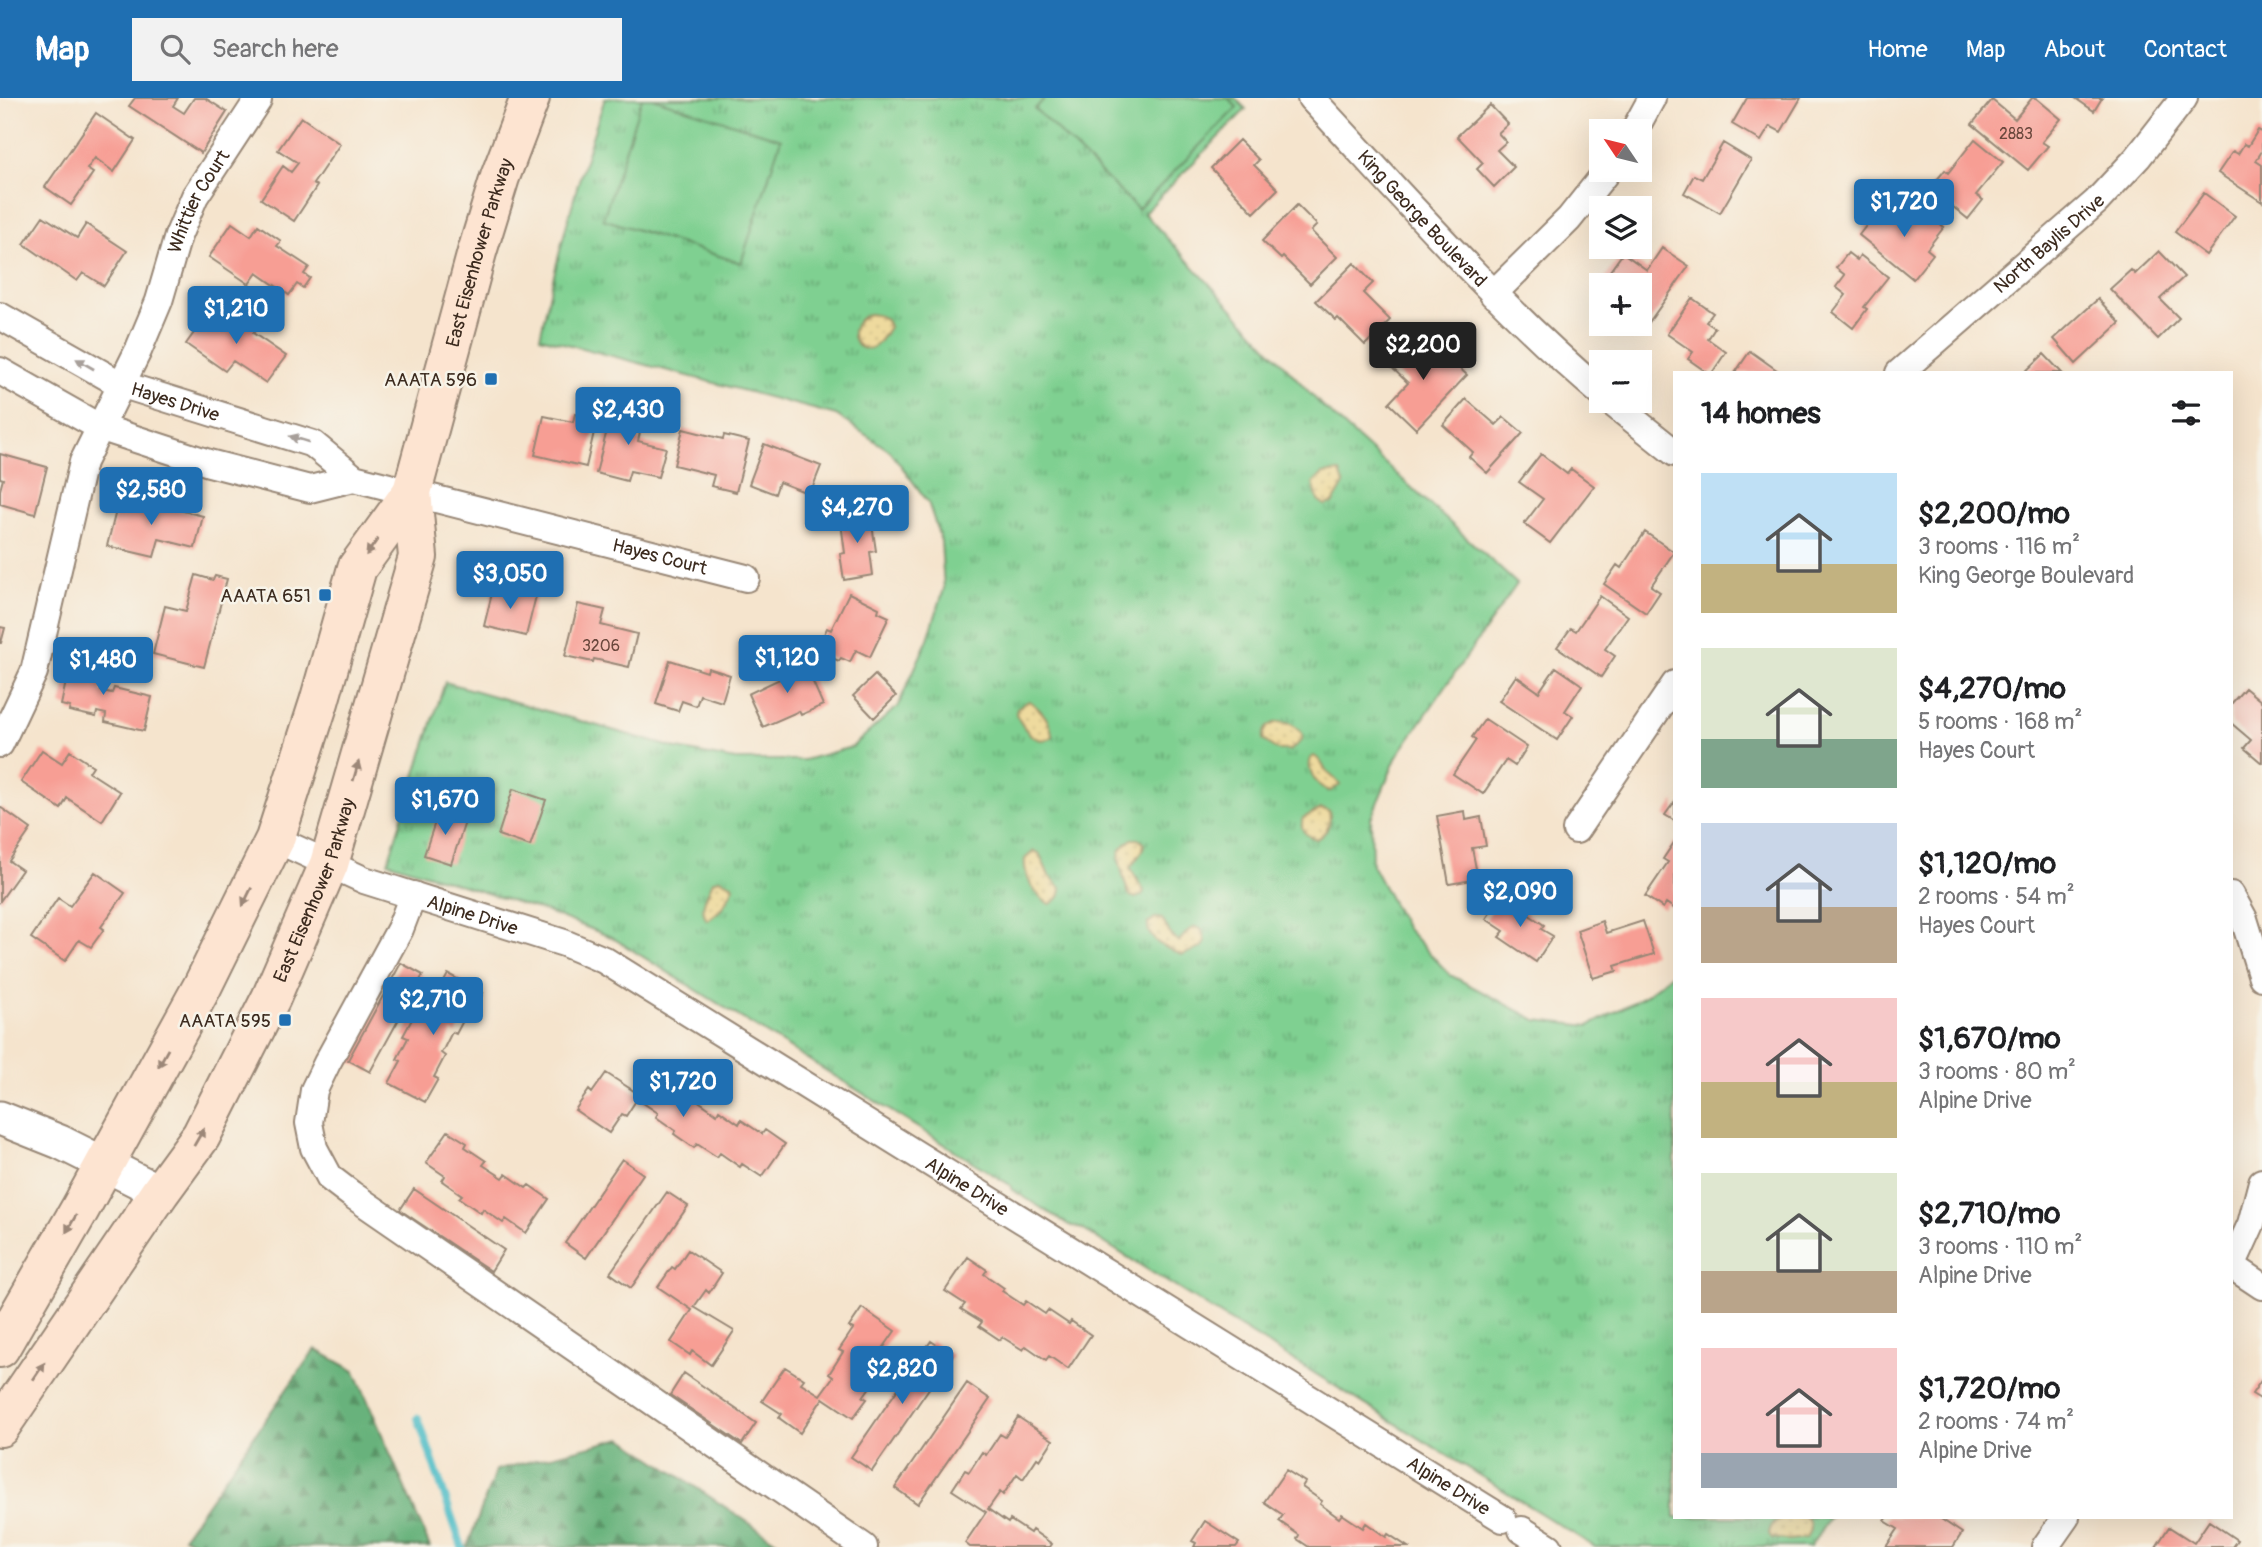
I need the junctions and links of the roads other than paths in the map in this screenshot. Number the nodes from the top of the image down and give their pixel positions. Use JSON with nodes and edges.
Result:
{"nodes":[{"id":1,"x":530,"y":98,"type":"edge"},
{"id":2,"x":1311,"y":98,"type":"edge"},
{"id":3,"x":1652,"y":98,"type":"edge"},
{"id":4,"x":2184,"y":98,"type":"edge"},
{"id":5,"x":258,"y":100,"type":"dead end"},
{"id":6,"x":1641,"y":119,"type":"edge"},
{"id":7,"x":1598,"y":182,"type":"edge"},
{"id":8,"x":1493,"y":293,"type":"junction"},
{"id":9,"x":0,"y":316,"type":"edge"},
{"id":10,"x":0,"y":371,"type":"edge"},
{"id":11,"x":1901,"y":371,"type":"edge"},
{"id":12,"x":1589,"y":383,"type":"edge"},
{"id":13,"x":120,"y":384,"type":"junction"},
{"id":14,"x":1625,"y":413,"type":"edge"},
{"id":15,"x":99,"y":427,"type":"junction"},
{"id":16,"x":1673,"y":451,"type":"edge"},
{"id":17,"x":354,"y":478,"type":"junction"},
{"id":18,"x":412,"y":492,"type":"junction"},
{"id":19,"x":746,"y":578,"type":"dead end"},
{"id":20,"x":1673,"y":687,"type":"edge"},
{"id":21,"x":0,"y":744,"type":"edge"},
{"id":22,"x":1576,"y":830,"type":"dead end"},
{"id":23,"x":275,"y":839,"type":"junction"},
{"id":24,"x":329,"y":864,"type":"junction"},
{"id":25,"x":413,"y":895,"type":"junction"},
{"id":26,"x":2233,"y":899,"type":"edge"},
{"id":27,"x":2262,"y":977,"type":"edge"},
{"id":28,"x":0,"y":1118,"type":"edge"},
{"id":29,"x":104,"y":1164,"type":"junction"},
{"id":30,"x":2262,"y":1182,"type":"edge"},
{"id":31,"x":160,"y":1192,"type":"junction"},
{"id":32,"x":2233,"y":1265,"type":"edge"},
{"id":33,"x":2233,"y":1268,"type":"edge"},
{"id":34,"x":2262,"y":1286,"type":"edge"},
{"id":35,"x":0,"y":1348,"type":"edge"},
{"id":36,"x":0,"y":1427,"type":"edge"},
{"id":37,"x":2065,"y":1519,"type":"edge"},
{"id":38,"x":864,"y":1547,"type":"edge"},
{"id":39,"x":1549,"y":1547,"type":"edge"},
{"id":40,"x":2045,"y":1547,"type":"edge"}],
"edges":[{"from":1,"to":18,"type":"main road","name":"East Eisenhower Parkway"},
{"from":2,"to":8,"type":"street","name":"King George Boulevard"},
{"from":3,"to":6,"type":"street"},
{"from":4,"to":11,"type":"street","name":"North Baylis Drive"},
{"from":5,"to":13,"type":"street","name":"Whittier Court"},
{"from":7,"to":8,"type":"street"},
{"from":8,"to":12,"type":"street","name":"King George Boulevard"},
{"from":13,"to":9,"type":"street","name":"Hayes Drive","one_way":true},
{"from":10,"to":15,"type":"street","name":"Hayes Drive"},
{"from":13,"to":15,"type":"street","name":"Whittier Court"},
{"from":17,"to":13,"type":"street","name":"Hayes Drive","one_way":true},
{"from":14,"to":16,"type":"street"},
{"from":15,"to":17,"type":"street","name":"Hayes Drive"},
{"from":15,"to":21,"type":"street","name":"Whittier Court"},
{"from":17,"to":18,"type":"street","name":"Hayes Drive"},
{"from":18,"to":19,"type":"street","name":"Hayes Court"},
{"from":18,"to":23,"type":"main road","name":"East Eisenhower Parkway","one_way":true},
{"from":24,"to":18,"type":"main road","name":"East Eisenhower Parkway","one_way":true},
{"from":20,"to":22,"type":"street"},
{"from":23,"to":24,"type":"street","name":"Alpine Drive"},
{"from":23,"to":29,"type":"main road","name":"East Eisenhower Parkway","one_way":true},
{"from":24,"to":25,"type":"street","name":"Alpine Drive"},
{"from":31,"to":24,"type":"main road","name":"East Eisenhower Parkway","one_way":true},
{"from":25,"to":38,"type":"street","name":"Alpine Drive"},
{"from":25,"to":39,"type":"street","name":"Alpine Drive"},
{"from":26,"to":27,"type":"street"},
{"from":28,"to":29,"type":"street"},
{"from":29,"to":31,"type":"street"},
{"from":29,"to":35,"type":"main road","name":"East Eisenhower Parkway","one_way":true},
{"from":30,"to":32,"type":"street"},
{"from":36,"to":31,"type":"main road","name":"East Eisenhower Parkway","one_way":true},
{"from":33,"to":34,"type":"street"},
{"from":37,"to":40,"type":"street"}]}
